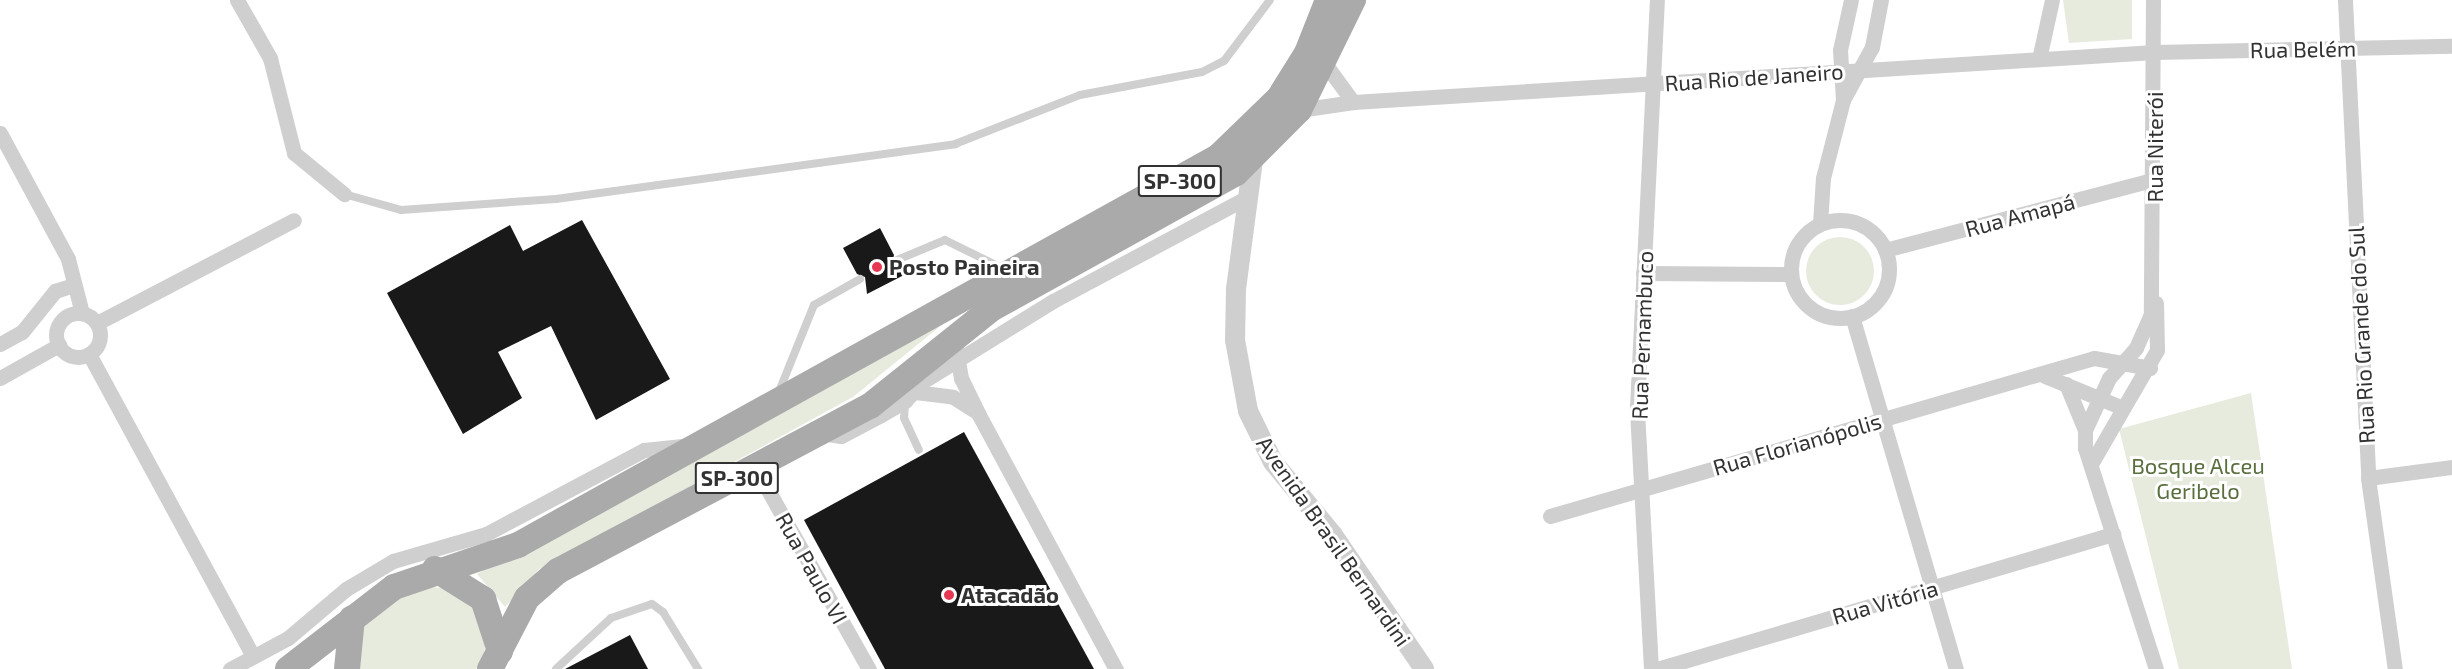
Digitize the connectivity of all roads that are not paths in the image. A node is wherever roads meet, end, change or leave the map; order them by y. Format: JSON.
{"nodes":[{"id":1,"x":237,"y":0,"type":"edge"},
{"id":2,"x":1270,"y":0,"type":"edge"},
{"id":3,"x":1328,"y":0,"type":"edge"},
{"id":4,"x":1353,"y":0,"type":"edge"},
{"id":5,"x":1658,"y":0,"type":"edge"},
{"id":6,"x":1851,"y":0,"type":"edge"},
{"id":7,"x":1881,"y":0,"type":"edge"},
{"id":8,"x":2052,"y":0,"type":"edge"},
{"id":9,"x":2153,"y":0,"type":"edge"},
{"id":10,"x":2345,"y":0,"type":"edge"},
{"id":11,"x":2452,"y":46,"type":"edge"},
{"id":12,"x":2346,"y":48,"type":"junction"},
{"id":13,"x":2154,"y":52,"type":"junction"},
{"id":14,"x":2039,"y":59,"type":"junction"},
{"id":15,"x":1326,"y":65,"type":"junction"},
{"id":16,"x":1861,"y":70,"type":"junction"},
{"id":17,"x":1838,"y":72,"type":"junction"},
{"id":18,"x":1653,"y":83,"type":"junction"},
{"id":19,"x":1843,"y":100,"type":"junction"},
{"id":20,"x":1353,"y":102,"type":"junction"},
{"id":21,"x":1299,"y":110,"type":"junction"},
{"id":22,"x":0,"y":133,"type":"edge"},
{"id":23,"x":1253,"y":160,"type":"junction"},
{"id":24,"x":2156,"y":179,"type":"junction"},
{"id":25,"x":344,"y":194,"type":"joint"},
{"id":26,"x":1248,"y":198,"type":"junction"},
{"id":27,"x":294,"y":220,"type":"dead end"},
{"id":28,"x":1820,"y":224,"type":"junction"},
{"id":29,"x":1885,"y":250,"type":"junction"},
{"id":30,"x":897,"y":260,"type":"dead end"},
{"id":31,"x":1013,"y":273,"type":"junction"},
{"id":32,"x":1643,"y":273,"type":"junction"},
{"id":33,"x":1791,"y":274,"type":"junction"},
{"id":34,"x":860,"y":279,"type":"dead end"},
{"id":35,"x":73,"y":285,"type":"junction"},
{"id":36,"x":2153,"y":294,"type":"junction"},
{"id":37,"x":82,"y":313,"type":"junction"},
{"id":38,"x":1852,"y":316,"type":"junction"},
{"id":39,"x":97,"y":322,"type":"junction"},
{"id":40,"x":0,"y":344,"type":"edge"},
{"id":41,"x":59,"y":345,"type":"junction"},
{"id":42,"x":955,"y":349,"type":"junction"},
{"id":43,"x":88,"y":354,"type":"junction"},
{"id":44,"x":2123,"y":361,"type":"junction"},
{"id":45,"x":2150,"y":368,"type":"junction"},
{"id":46,"x":2045,"y":376,"type":"junction"},
{"id":47,"x":0,"y":378,"type":"edge"},
{"id":48,"x":927,"y":379,"type":"junction"},
{"id":49,"x":2066,"y":384,"type":"junction"},
{"id":50,"x":910,"y":397,"type":"junction"},
{"id":51,"x":2098,"y":398,"type":"junction"},
{"id":52,"x":773,"y":405,"type":"junction"},
{"id":53,"x":2123,"y":408,"type":"junction"},
{"id":54,"x":881,"y":415,"type":"junction"},
{"id":55,"x":979,"y":415,"type":"junction"},
{"id":56,"x":1883,"y":419,"type":"junction"},
{"id":57,"x":906,"y":426,"type":"junction"},
{"id":58,"x":2085,"y":430,"type":"junction"},
{"id":59,"x":820,"y":433,"type":"junction"},
{"id":60,"x":701,"y":444,"type":"junction"},
{"id":61,"x":919,"y":450,"type":"dead end"},
{"id":62,"x":2091,"y":464,"type":"junction"},
{"id":63,"x":755,"y":467,"type":"junction"},
{"id":64,"x":2452,"y":467,"type":"edge"},
{"id":65,"x":2368,"y":478,"type":"junction"},
{"id":66,"x":1643,"y":489,"type":"junction"},
{"id":67,"x":1550,"y":516,"type":"dead end"},
{"id":68,"x":2113,"y":534,"type":"junction"},
{"id":69,"x":435,"y":569,"type":"junction"},
{"id":70,"x":1933,"y":587,"type":"junction"},
{"id":71,"x":352,"y":618,"type":"junction"},
{"id":72,"x":253,"y":656,"type":"junction"},
{"id":73,"x":496,"y":663,"type":"edge"},
{"id":74,"x":230,"y":669,"type":"edge"},
{"id":75,"x":288,"y":669,"type":"edge"},
{"id":76,"x":347,"y":669,"type":"edge"},
{"id":77,"x":556,"y":669,"type":"edge"},
{"id":78,"x":698,"y":669,"type":"edge"},
{"id":79,"x":869,"y":669,"type":"edge"},
{"id":80,"x":1116,"y":669,"type":"edge"},
{"id":81,"x":1424,"y":669,"type":"edge"},
{"id":82,"x":1651,"y":669,"type":"edge"},
{"id":83,"x":1657,"y":669,"type":"edge"},
{"id":84,"x":1956,"y":669,"type":"edge"},
{"id":85,"x":2156,"y":669,"type":"edge"},
{"id":86,"x":2395,"y":669,"type":"edge"}],
"edges":[{"from":1,"to":25,"type":"street"},
{"from":2,"to":25,"type":"lane"},
{"from":3,"to":31,"type":"main road","number":"SP-300"},
{"from":4,"to":15,"type":"main road","number":"SP-300"},
{"from":5,"to":18,"type":"street","name":"Rua Pernambuco"},
{"from":6,"to":17,"type":"street"},
{"from":7,"to":16,"type":"street"},
{"from":8,"to":14,"type":"street"},
{"from":9,"to":13,"type":"street","name":"Rua Niterói"},
{"from":10,"to":12,"type":"street","name":"Rua Rio Grande do Sul"},
{"from":11,"to":12,"type":"street","name":"Rua Belém"},
{"from":12,"to":13,"type":"street","name":"Rua Belém"},
{"from":12,"to":65,"type":"street","name":"Rua Rio Grande do Sul"},
{"from":13,"to":14,"type":"street","name":"Rua Rio de Janeiro"},
{"from":13,"to":24,"type":"street","name":"Rua Niterói"},
{"from":14,"to":16,"type":"street","name":"Rua Rio de Janeiro"},
{"from":15,"to":20,"type":"street"},
{"from":15,"to":21,"type":"main road","number":"SP-300"},
{"from":16,"to":17,"type":"street","name":"Rua Rio de Janeiro"},
{"from":16,"to":19,"type":"street"},
{"from":17,"to":18,"type":"street","name":"Rua Rio de Janeiro"},
{"from":17,"to":19,"type":"street"},
{"from":18,"to":20,"type":"street","name":"Rua Rio de Janeiro"},
{"from":18,"to":32,"type":"street","name":"Rua Pernambuco"},
{"from":19,"to":28,"type":"street"},
{"from":20,"to":21,"type":"street","name":"Rua Rio de Janeiro"},
{"from":21,"to":23,"type":"main road","number":"SP-300"},
{"from":22,"to":35,"type":"street"},
{"from":23,"to":26,"type":"street","name":"Avenida Brasil Bernardini"},
{"from":23,"to":42,"type":"main road","number":"SP-300"},
{"from":24,"to":29,"type":"street","name":"Rua Amapá"},
{"from":24,"to":36,"type":"street","name":"Rua Niterói"},
{"from":26,"to":42,"type":"street"},
{"from":26,"to":81,"type":"street","name":"Avenida Brasil Bernardini"},
{"from":27,"to":39,"type":"street"},
{"from":28,"to":29,"type":"street"},
{"from":28,"to":33,"type":"street"},
{"from":29,"to":38,"type":"street"},
{"from":30,"to":31,"type":"lane"},
{"from":31,"to":52,"type":"main road","number":"SP-300"},
{"from":32,"to":33,"type":"street"},
{"from":32,"to":66,"type":"street","name":"Rua Pernambuco"},
{"from":33,"to":38,"type":"street"},
{"from":34,"to":52,"type":"lane"},
{"from":35,"to":37,"type":"street"},
{"from":35,"to":40,"type":"street"},
{"from":36,"to":44,"type":"street","name":"Rua Niterói"},
{"from":36,"to":45,"type":"street","name":"Rua Niterói"},
{"from":37,"to":39,"type":"street"},
{"from":37,"to":41,"type":"street"},
{"from":38,"to":56,"type":"street"},
{"from":39,"to":43,"type":"street"},
{"from":41,"to":43,"type":"street"},
{"from":41,"to":47,"type":"street"},
{"from":42,"to":48,"type":"street"},
{"from":42,"to":48,"type":"street"},
{"from":42,"to":55,"type":"street"},
{"from":42,"to":59,"type":"main road","number":"SP-300"},
{"from":43,"to":72,"type":"street"},
{"from":44,"to":45,"type":"street","name":"Rua Florianópolis"},
{"from":44,"to":46,"type":"street","name":"Rua Florianópolis"},
{"from":44,"to":51,"type":"street","name":"Rua Niterói"},
{"from":45,"to":53,"type":"street","name":"Rua Niterói"},
{"from":46,"to":49,"type":"street"},
{"from":46,"to":56,"type":"street","name":"Rua Florianópolis"},
{"from":48,"to":50,"type":"street"},
{"from":49,"to":51,"type":"street"},
{"from":49,"to":58,"type":"street"},
{"from":50,"to":54,"type":"street"},
{"from":50,"to":55,"type":"street"},
{"from":50,"to":57,"type":"lane"},
{"from":51,"to":53,"type":"street"},
{"from":51,"to":58,"type":"street","name":"Rua Niterói"},
{"from":52,"to":60,"type":"main road","number":"SP-300"},
{"from":53,"to":62,"type":"street","name":"Rua Niterói"},
{"from":54,"to":57,"type":"lane"},
{"from":54,"to":59,"type":"street"},
{"from":55,"to":80,"type":"street"},
{"from":56,"to":66,"type":"street","name":"Rua Florianópolis"},
{"from":56,"to":70,"type":"street"},
{"from":57,"to":61,"type":"lane"},
{"from":58,"to":62,"type":"street"},
{"from":59,"to":63,"type":"main road","number":"SP-300"},
{"from":60,"to":69,"type":"main road","number":"SP-300"},
{"from":60,"to":72,"type":"street"},
{"from":62,"to":68,"type":"street"},
{"from":63,"to":73,"type":"main road","number":"SP-300"},
{"from":63,"to":79,"type":"street","name":"Rua Paulo VI"},
{"from":64,"to":65,"type":"street"},
{"from":65,"to":86,"type":"street","name":"Rua Rio Grande do Sul"},
{"from":66,"to":67,"type":"street","name":"Rua Florianópolis"},
{"from":66,"to":82,"type":"street","name":"Rua Pernambuco"},
{"from":68,"to":70,"type":"street","name":"Rua Vitória"},
{"from":68,"to":85,"type":"street"},
{"from":69,"to":71,"type":"main road","number":"SP-300"},
{"from":69,"to":73,"type":"main road"},
{"from":70,"to":83,"type":"street","name":"Rua Vitória"},
{"from":70,"to":84,"type":"street"},
{"from":71,"to":75,"type":"main road","number":"SP-300"},
{"from":71,"to":76,"type":"main road"},
{"from":72,"to":74,"type":"street"},
{"from":77,"to":78,"type":"lane"}]}
